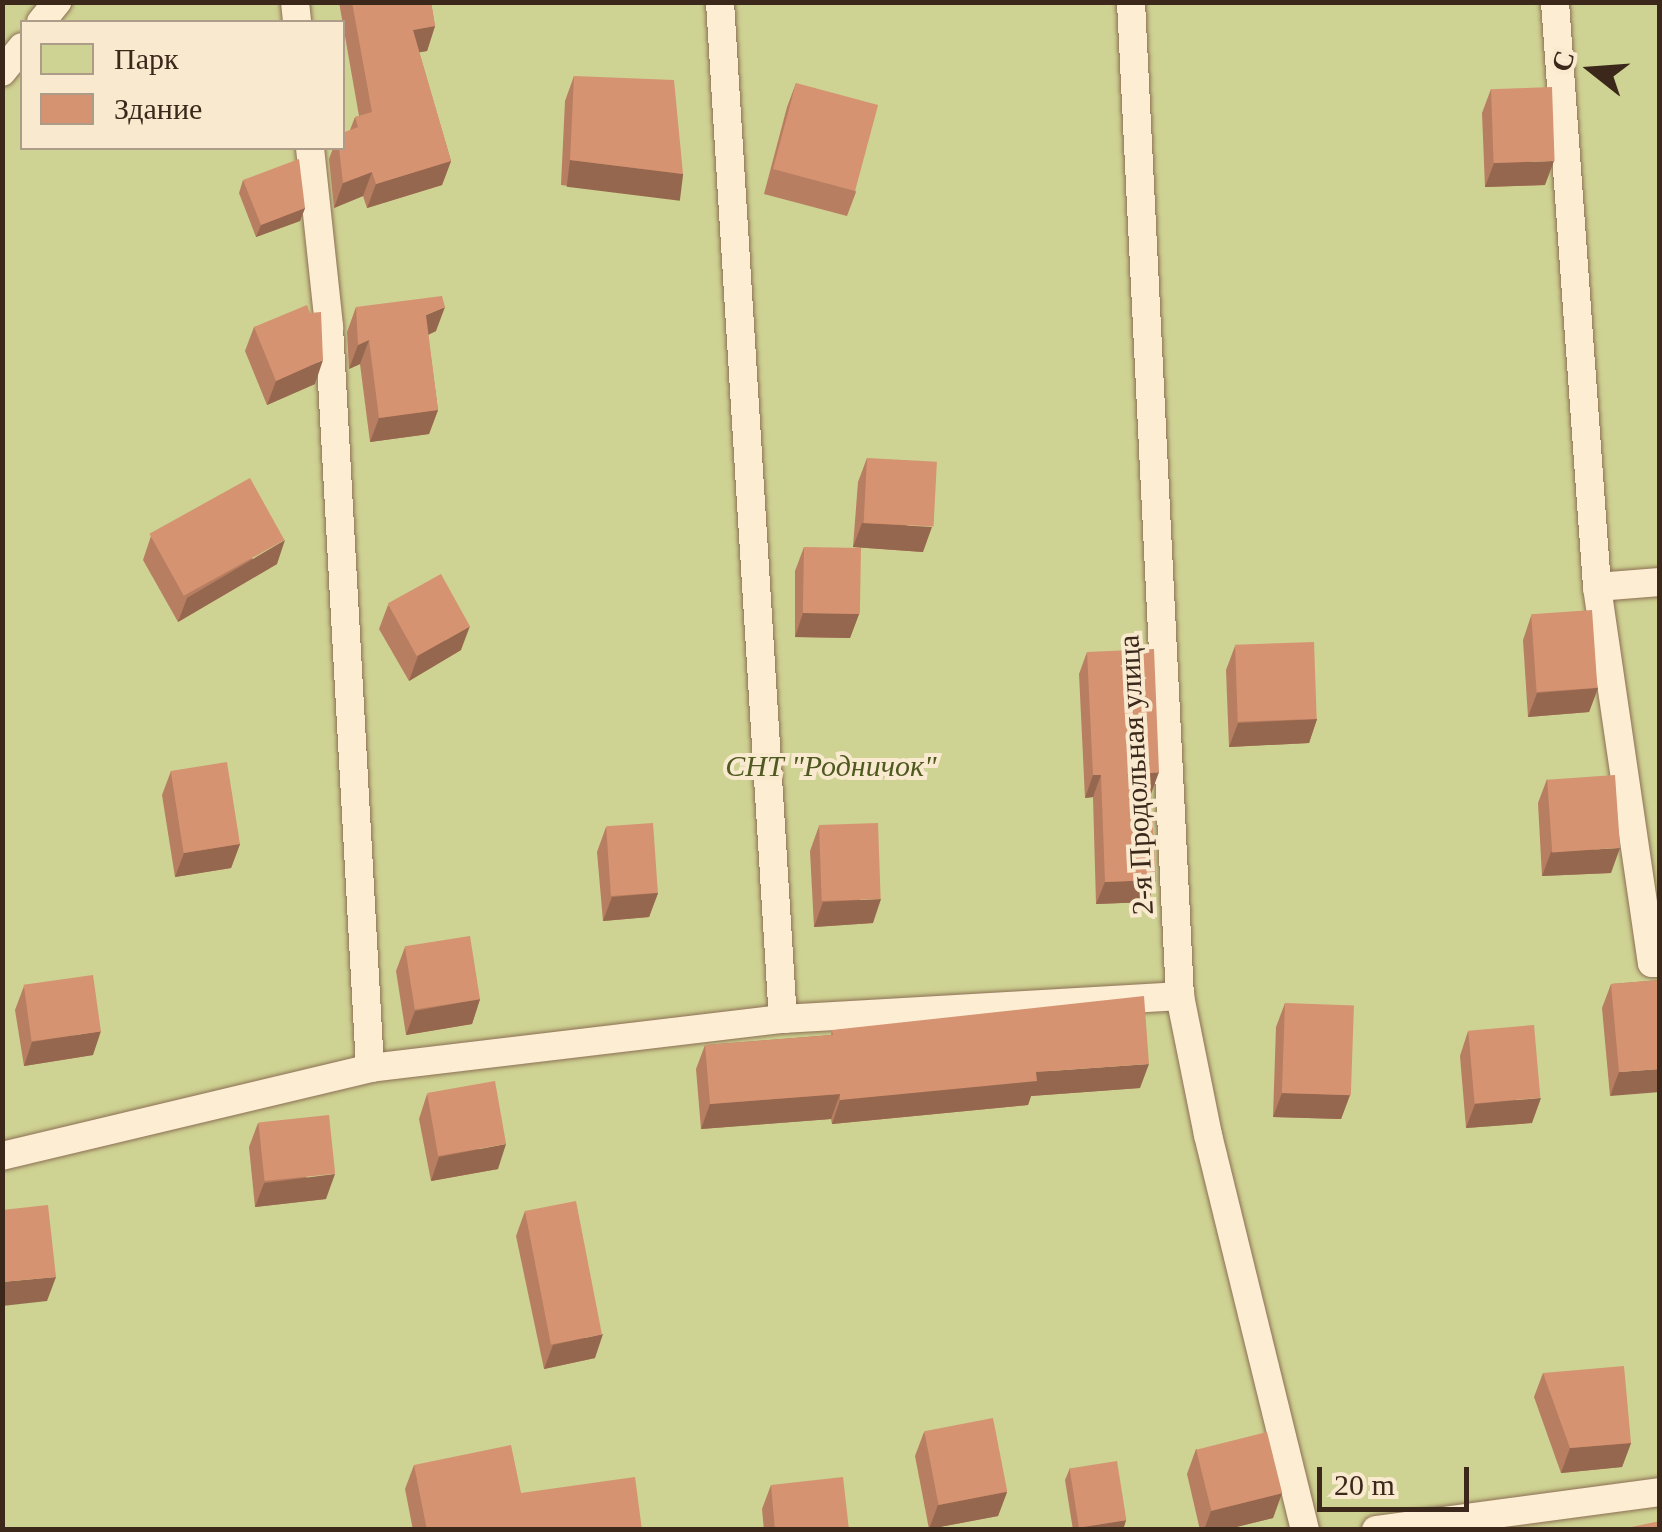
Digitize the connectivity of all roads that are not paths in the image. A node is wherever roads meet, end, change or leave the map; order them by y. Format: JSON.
{"nodes":[{"id":1,"x":720,"y":2,"type":"edge"},
{"id":2,"x":1131,"y":2,"type":"edge"},
{"id":3,"x":1555,"y":2,"type":"edge"},
{"id":4,"x":20,"y":50,"type":"edge"},
{"id":5,"x":2,"y":72,"type":"edge"},
{"id":6,"x":310,"y":150,"type":"edge"},
{"id":7,"x":1660,"y":582,"type":"edge"},
{"id":8,"x":1598,"y":587,"type":"junction"},
{"id":9,"x":1660,"y":963,"type":"edge"},
{"id":10,"x":1180,"y":996,"type":"junction"},
{"id":11,"x":783,"y":1019,"type":"junction"},
{"id":12,"x":370,"y":1068,"type":"junction"},
{"id":13,"x":2,"y":1156,"type":"edge"},
{"id":14,"x":1660,"y":1492,"type":"edge"},
{"id":15,"x":1305,"y":1530,"type":"edge"},
{"id":16,"x":1376,"y":1530,"type":"edge"}],
"edges":[{"from":1,"to":11,"type":"lane"},
{"from":2,"to":10,"type":"lane","name":"2-я Продольная улица"},
{"from":3,"to":8,"type":"lane"},
{"from":4,"to":5,"type":"lane"},
{"from":6,"to":12,"type":"lane"},
{"from":7,"to":8,"type":"lane"},
{"from":8,"to":9,"type":"lane"},
{"from":10,"to":11,"type":"lane"},
{"from":10,"to":15,"type":"lane","name":"2-я Продольная улица"},
{"from":11,"to":12,"type":"lane"},
{"from":12,"to":13,"type":"lane"},
{"from":14,"to":16,"type":"lane"}]}
